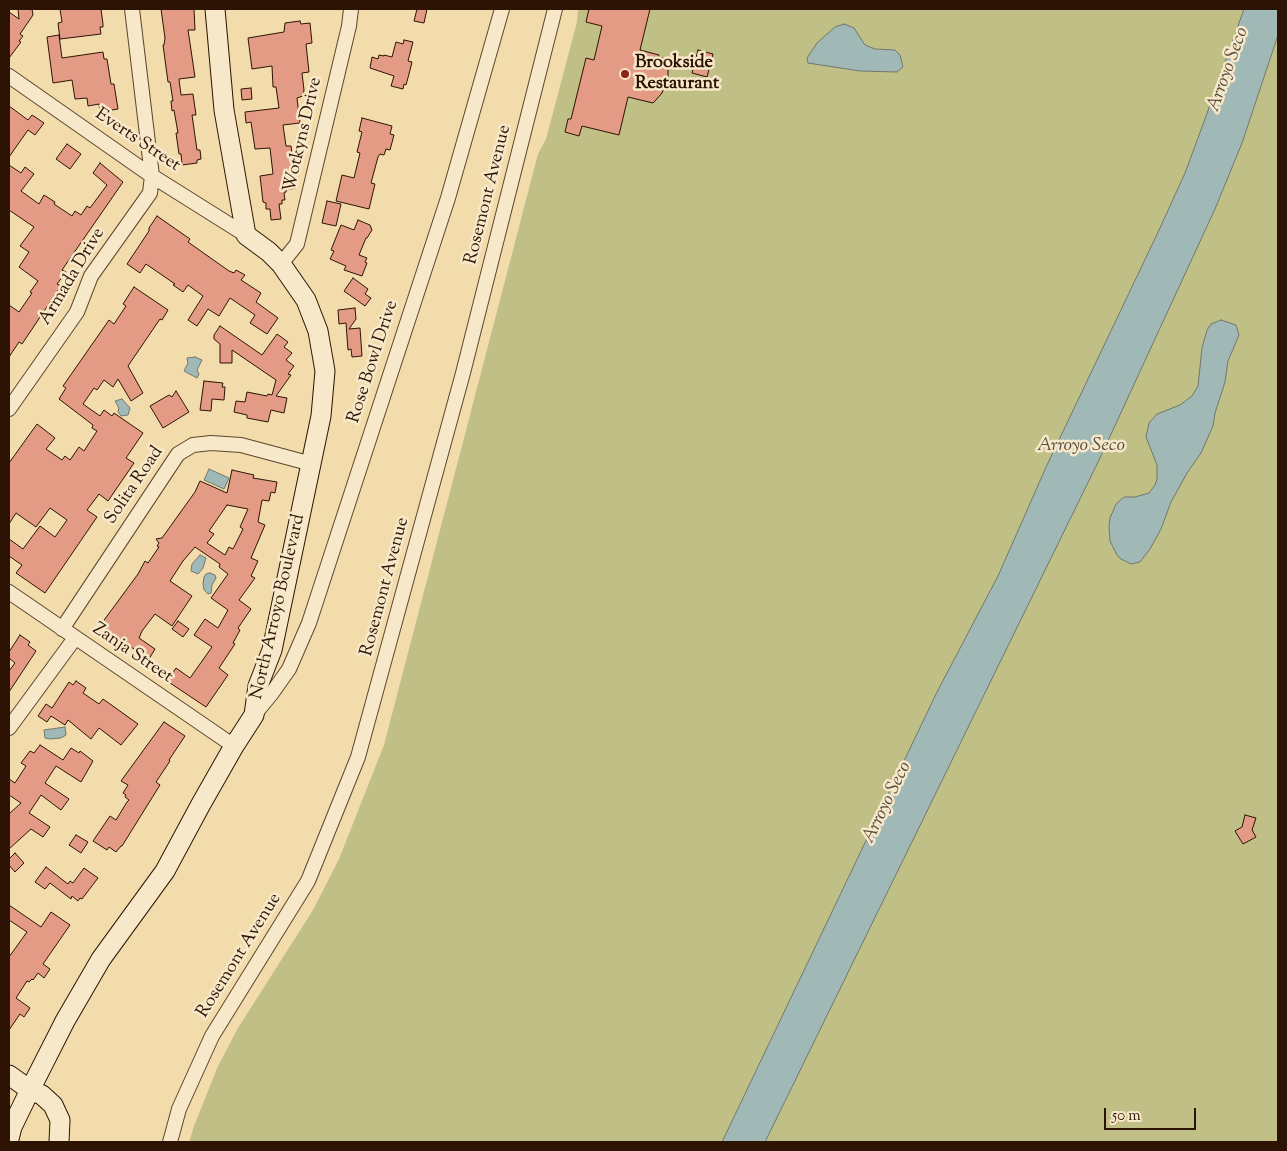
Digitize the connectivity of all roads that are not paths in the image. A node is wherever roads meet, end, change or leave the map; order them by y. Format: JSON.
{"nodes":[{"id":1,"x":132,"y":9,"type":"edge"},
{"id":2,"x":215,"y":9,"type":"edge"},
{"id":3,"x":351,"y":9,"type":"edge"},
{"id":4,"x":502,"y":9,"type":"edge"},
{"id":5,"x":555,"y":9,"type":"edge"},
{"id":6,"x":9,"y":76,"type":"edge"},
{"id":7,"x":152,"y":176,"type":"junction"},
{"id":8,"x":246,"y":235,"type":"junction"},
{"id":9,"x":281,"y":264,"type":"junction"},
{"id":10,"x":9,"y":409,"type":"edge"},
{"id":11,"x":312,"y":464,"type":"junction"},
{"id":12,"x":9,"y":592,"type":"edge"},
{"id":13,"x":62,"y":629,"type":"junction"},
{"id":14,"x":75,"y":638,"type":"junction"},
{"id":15,"x":254,"y":715,"type":"junction"},
{"id":16,"x":9,"y":728,"type":"edge"},
{"id":17,"x":234,"y":746,"type":"junction"},
{"id":18,"x":9,"y":1075,"type":"edge"},
{"id":19,"x":30,"y":1090,"type":"junction"},
{"id":20,"x":9,"y":1139,"type":"edge"},
{"id":21,"x":59,"y":1142,"type":"edge"},
{"id":22,"x":170,"y":1142,"type":"edge"}],
"edges":[{"from":1,"to":7,"type":"street","name":"Armada Drive"},
{"from":2,"to":8,"type":"street"},
{"from":3,"to":9,"type":"street","name":"Wotkyns Drive"},
{"from":4,"to":15,"type":"street","name":"Rose Bowl Drive"},
{"from":5,"to":22,"type":"street","name":"Rosemont Avenue"},
{"from":6,"to":7,"type":"street","name":"Everts Street"},
{"from":7,"to":8,"type":"street","name":"Everts Street"},
{"from":7,"to":10,"type":"street","name":"Armada Drive"},
{"from":8,"to":9,"type":"street","name":"North Arroyo Boulevard"},
{"from":9,"to":11,"type":"street","name":"North Arroyo Boulevard"},
{"from":11,"to":13,"type":"street","name":"Solita Road"},
{"from":11,"to":15,"type":"street","name":"North Arroyo Boulevard"},
{"from":12,"to":13,"type":"street","name":"Zanja Street"},
{"from":13,"to":14,"type":"street","name":"Zanja Street"},
{"from":14,"to":16,"type":"street"},
{"from":14,"to":17,"type":"street","name":"Zanja Street"},
{"from":15,"to":17,"type":"street","name":"North Arroyo Boulevard"},
{"from":17,"to":19,"type":"street","name":"North Arroyo Boulevard"},
{"from":18,"to":19,"type":"street"},
{"from":19,"to":20,"type":"street","name":"North Arroyo Boulevard"},
{"from":19,"to":21,"type":"street"}]}
